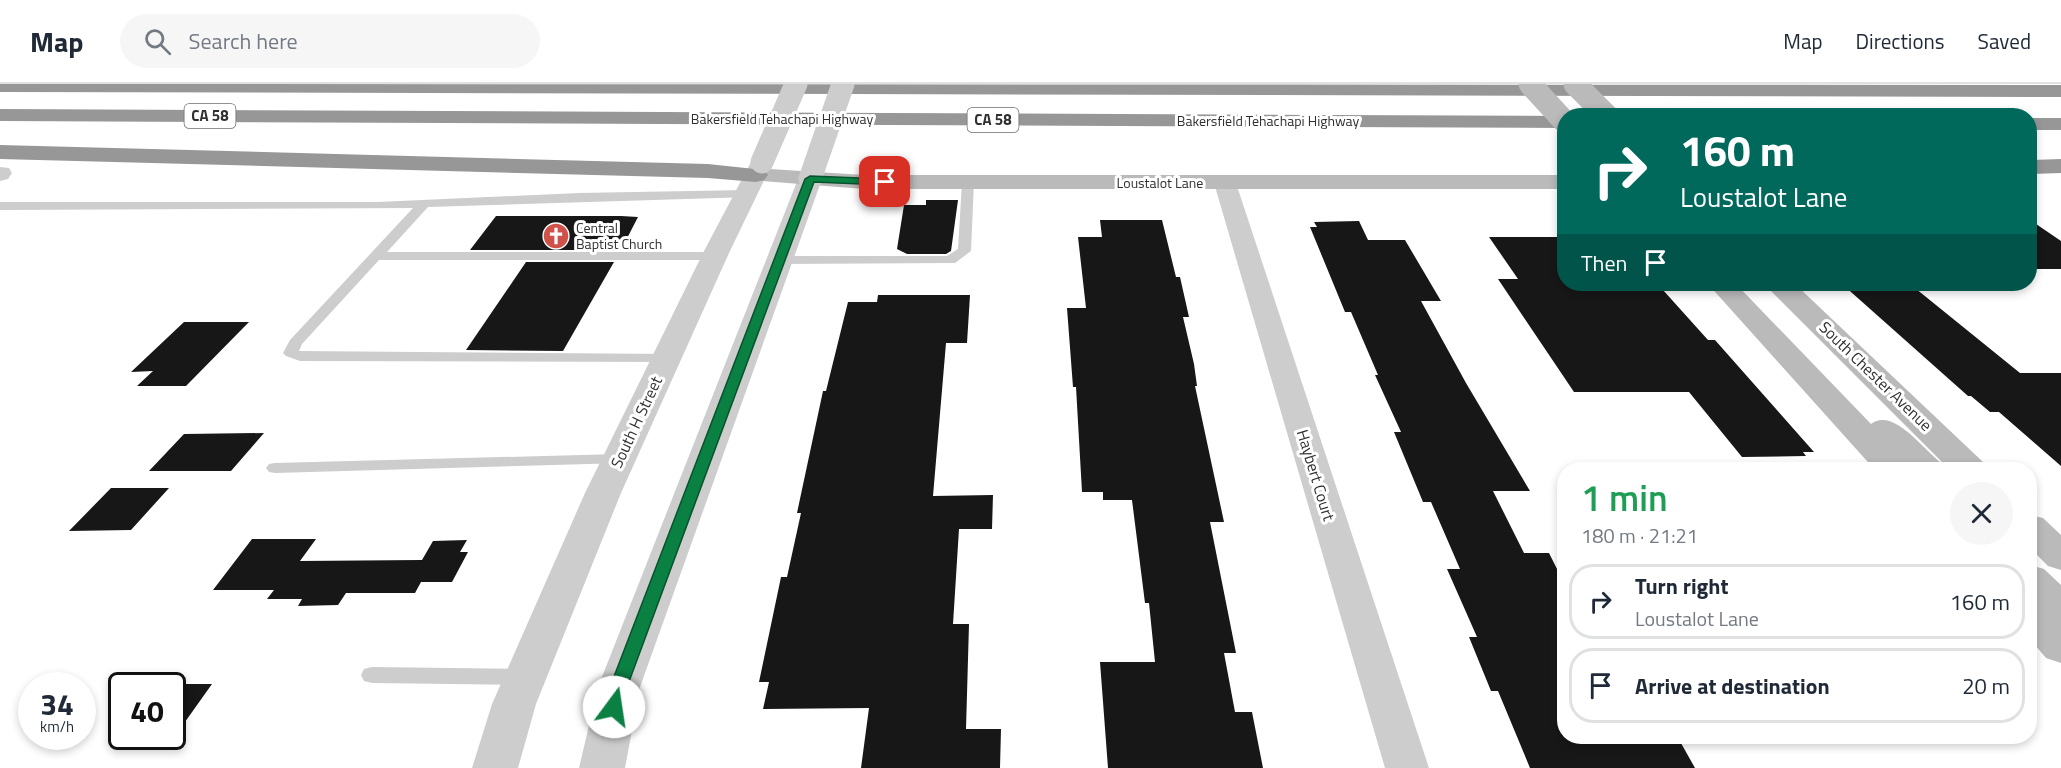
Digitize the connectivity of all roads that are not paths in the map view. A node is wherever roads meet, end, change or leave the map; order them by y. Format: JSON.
{"nodes":[{"id":1,"x":796,"y":84,"type":"edge"},
{"id":2,"x":843,"y":84,"type":"edge"},
{"id":3,"x":1530,"y":84,"type":"edge"},
{"id":4,"x":1575,"y":84,"type":"edge"},
{"id":5,"x":0,"y":86,"type":"edge"},
{"id":6,"x":2061,"y":91,"type":"edge"},
{"id":7,"x":1599,"y":108,"type":"edge"},
{"id":8,"x":1557,"y":114,"type":"edge"},
{"id":9,"x":0,"y":115,"type":"edge"},
{"id":10,"x":1557,"y":122,"type":"edge"},
{"id":11,"x":2037,"y":124,"type":"edge"},
{"id":12,"x":2061,"y":124,"type":"edge"},
{"id":13,"x":0,"y":166,"type":"edge"},
{"id":14,"x":2061,"y":166,"type":"edge"},
{"id":15,"x":2037,"y":167,"type":"edge"},
{"id":16,"x":755,"y":177,"type":"junction"},
{"id":17,"x":810,"y":179,"type":"junction"},
{"id":18,"x":968,"y":182,"type":"junction"},
{"id":19,"x":1557,"y":182,"type":"edge"},
{"id":20,"x":1225,"y":183,"type":"junction"},
{"id":21,"x":425,"y":203,"type":"junction"},
{"id":22,"x":0,"y":206,"type":"edge"},
{"id":23,"x":376,"y":256,"type":"junction"},
{"id":24,"x":715,"y":256,"type":"junction"},
{"id":25,"x":778,"y":260,"type":"junction"},
{"id":26,"x":1727,"y":291,"type":"edge"},
{"id":27,"x":1787,"y":291,"type":"edge"},
{"id":28,"x":1751,"y":315,"type":"junction"},
{"id":29,"x":667,"y":357,"type":"junction"},
{"id":30,"x":619,"y":459,"type":"junction"},
{"id":31,"x":1888,"y":462,"type":"edge"},
{"id":32,"x":1918,"y":462,"type":"edge"},
{"id":33,"x":1963,"y":462,"type":"edge"},
{"id":34,"x":275,"y":468,"type":"dead end"},
{"id":35,"x":2039,"y":530,"type":"edge"},
{"id":36,"x":2061,"y":557,"type":"edge"},
{"id":37,"x":2037,"y":586,"type":"edge"},
{"id":38,"x":2061,"y":608,"type":"edge"},
{"id":39,"x":2037,"y":621,"type":"edge"},
{"id":40,"x":2061,"y":647,"type":"edge"},
{"id":41,"x":372,"y":675,"type":"dead end"},
{"id":42,"x":526,"y":676,"type":"junction"},
{"id":43,"x":495,"y":768,"type":"edge"},
{"id":44,"x":602,"y":768,"type":"edge"},
{"id":45,"x":1407,"y":768,"type":"edge"}],
"edges":[{"from":1,"to":16,"type":"street","name":"South H Street","bridge":true},
{"from":2,"to":17,"type":"street","bridge":true},
{"from":3,"to":8,"type":"main road","bridge":true},
{"from":4,"to":7,"type":"main road","bridge":true},
{"from":5,"to":6,"type":"highway","name":"Bakersfield Tehachapi Highway","number":"CA 58"},
{"from":9,"to":10,"type":"highway","name":"Bakersfield Tehachapi Highway","number":"CA 58"},
{"from":11,"to":12,"type":"highway"},
{"from":13,"to":16,"type":"highway"},
{"from":14,"to":15,"type":"highway"},
{"from":16,"to":17,"type":"main road","name":"Loustalot Lane"},
{"from":16,"to":21,"type":"lane"},
{"from":16,"to":24,"type":"street","name":"South H Street"},
{"from":17,"to":18,"type":"main road","name":"Loustalot Lane"},
{"from":17,"to":25,"type":"street"},
{"from":18,"to":20,"type":"main road","name":"Loustalot Lane"},
{"from":18,"to":25,"type":"lane"},
{"from":19,"to":20,"type":"main road","name":"Loustalot Lane"},
{"from":20,"to":45,"type":"street","name":"Haybert Court"},
{"from":21,"to":22,"type":"lane"},
{"from":21,"to":23,"type":"lane"},
{"from":23,"to":24,"type":"lane"},
{"from":23,"to":29,"type":"lane"},
{"from":24,"to":29,"type":"street","name":"South H Street"},
{"from":25,"to":44,"type":"street"},
{"from":26,"to":28,"type":"main road"},
{"from":27,"to":33,"type":"main road","name":"South Chester Avenue"},
{"from":28,"to":31,"type":"main road"},
{"from":28,"to":32,"type":"main road"},
{"from":29,"to":30,"type":"street","name":"South H Street"},
{"from":30,"to":34,"type":"lane"},
{"from":30,"to":42,"type":"street","name":"South H Street"},
{"from":35,"to":36,"type":"main road"},
{"from":37,"to":38,"type":"main road"},
{"from":39,"to":40,"type":"main road"},
{"from":41,"to":42,"type":"lane"},
{"from":42,"to":43,"type":"street","name":"South H Street"}]}
